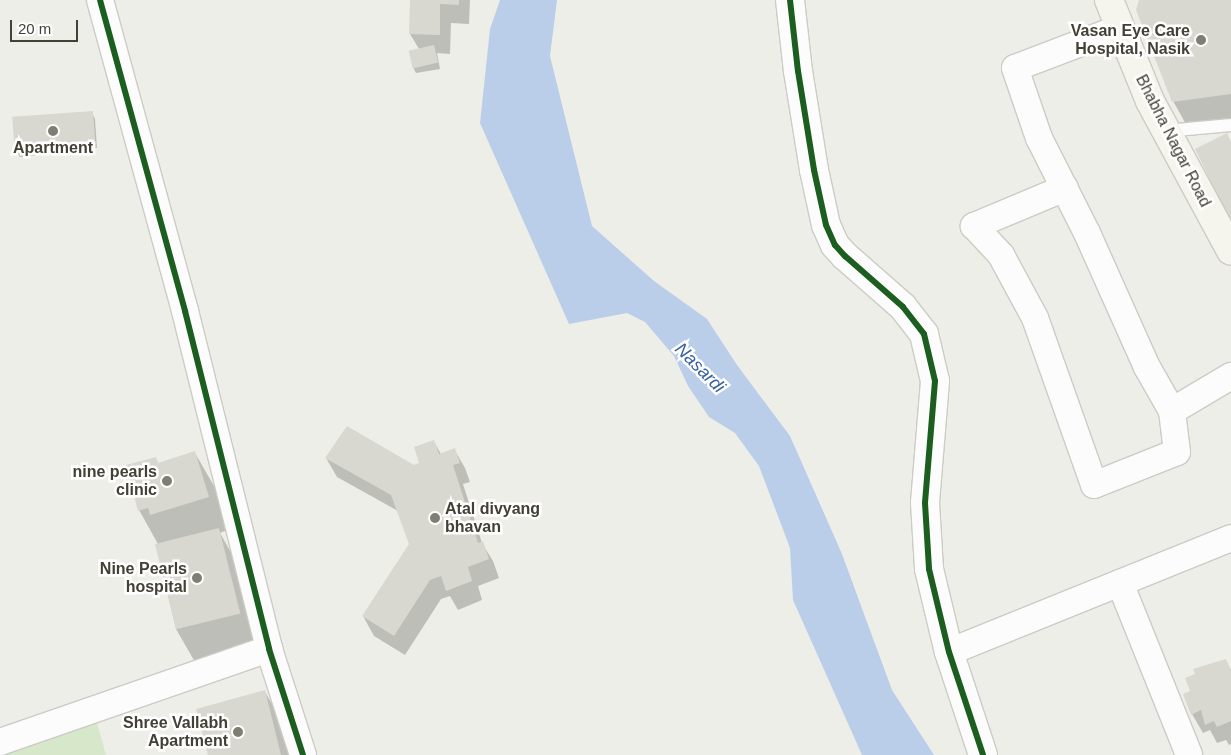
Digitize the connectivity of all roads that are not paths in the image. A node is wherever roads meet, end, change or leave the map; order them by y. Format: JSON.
{"nodes":[{"id":1,"x":100,"y":0,"type":"edge"},
{"id":2,"x":790,"y":0,"type":"edge"},
{"id":3,"x":1109,"y":0,"type":"edge"},
{"id":4,"x":1120,"y":28,"type":"junction"},
{"id":5,"x":1231,"y":125,"type":"edge"},
{"id":6,"x":1166,"y":131,"type":"junction"},
{"id":7,"x":1065,"y":188,"type":"junction"},
{"id":8,"x":1231,"y":251,"type":"edge"},
{"id":9,"x":1231,"y":376,"type":"edge"},
{"id":10,"x":1172,"y":411,"type":"junction"},
{"id":11,"x":1231,"y":538,"type":"edge"},
{"id":12,"x":1120,"y":583,"type":"junction"},
{"id":13,"x":270,"y":649,"type":"junction"},
{"id":14,"x":949,"y":652,"type":"junction"},
{"id":15,"x":0,"y":742,"type":"edge"},
{"id":16,"x":303,"y":755,"type":"edge"},
{"id":17,"x":983,"y":755,"type":"edge"},
{"id":18,"x":1189,"y":755,"type":"edge"}],
"edges":[{"from":1,"to":13,"type":"street"},
{"from":2,"to":14,"type":"street"},
{"from":3,"to":4,"type":"main road","name":"Bhabha Nagar Road"},
{"from":4,"to":6,"type":"main road","name":"Bhabha Nagar Road"},
{"from":4,"to":7,"type":"street"},
{"from":5,"to":6,"type":"lane"},
{"from":6,"to":8,"type":"main road","name":"Bhabha Nagar Road"},
{"from":7,"to":10,"type":"street"},
{"from":7,"to":10,"type":"street"},
{"from":9,"to":10,"type":"street"},
{"from":11,"to":12,"type":"street"},
{"from":12,"to":14,"type":"street"},
{"from":12,"to":18,"type":"street"},
{"from":13,"to":15,"type":"street"},
{"from":13,"to":16,"type":"street"},
{"from":14,"to":17,"type":"street"}]}
